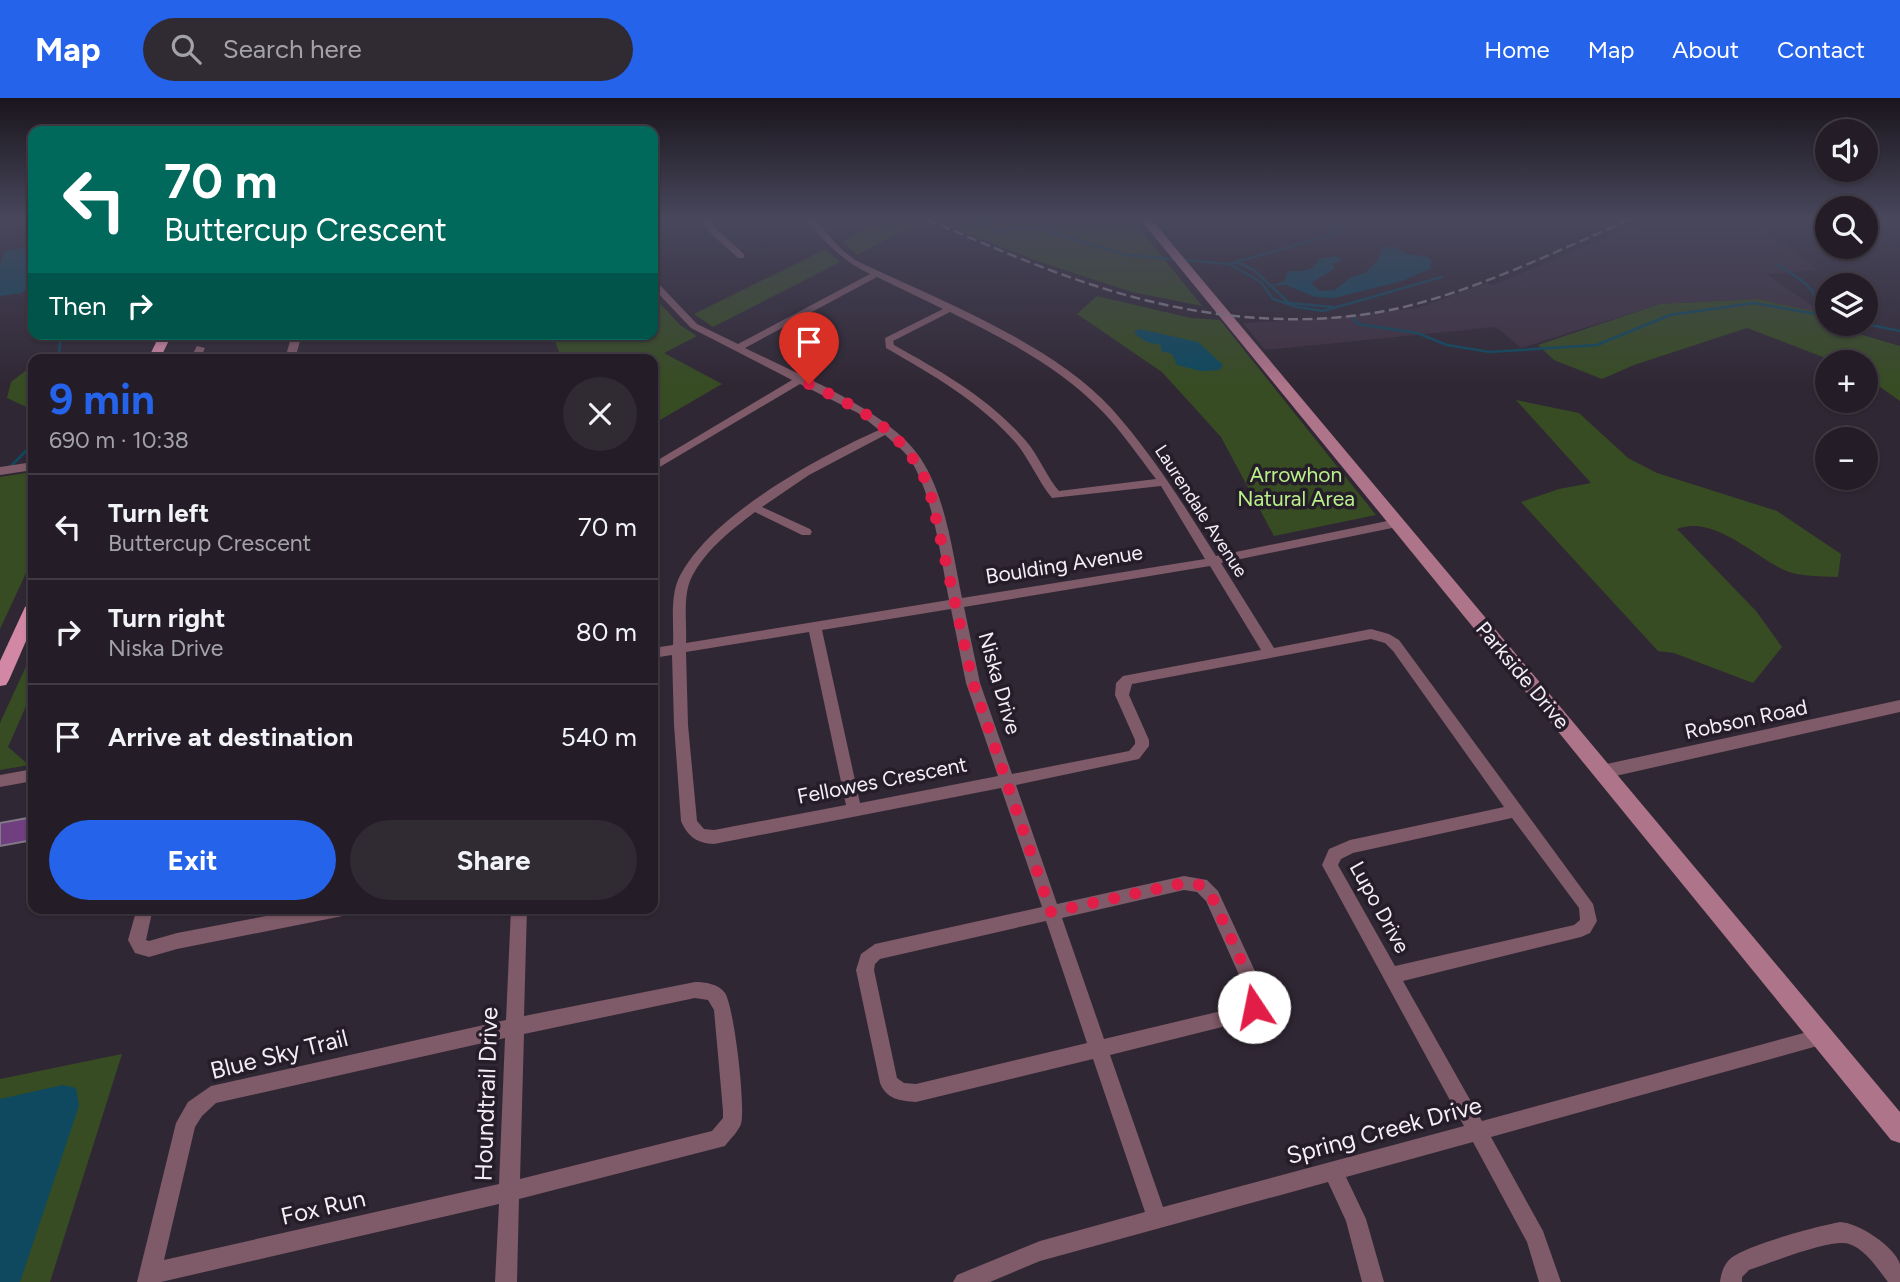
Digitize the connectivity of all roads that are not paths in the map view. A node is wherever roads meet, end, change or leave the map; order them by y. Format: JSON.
{"nodes":[{"id":1,"x":874,"y":275,"type":"edge"},
{"id":2,"x":879,"y":275,"type":"edge"},
{"id":3,"x":1192,"y":275,"type":"edge"},
{"id":4,"x":658,"y":288,"type":"edge"},
{"id":5,"x":950,"y":309,"type":"junction"},
{"id":6,"x":200,"y":348,"type":"dead end"},
{"id":7,"x":738,"y":348,"type":"junction"},
{"id":8,"x":197,"y":354,"type":"edge"},
{"id":9,"x":800,"y":379,"type":"junction"},
{"id":10,"x":887,"y":430,"type":"junction"},
{"id":11,"x":28,"y":461,"type":"edge"},
{"id":12,"x":0,"y":465,"type":"edge"},
{"id":13,"x":658,"y":465,"type":"edge"},
{"id":14,"x":28,"y":467,"type":"edge"},
{"id":15,"x":0,"y":471,"type":"edge"},
{"id":16,"x":1164,"y":482,"type":"junction"},
{"id":17,"x":755,"y":508,"type":"junction"},
{"id":18,"x":1397,"y":523,"type":"junction"},
{"id":19,"x":806,"y":532,"type":"dead end"},
{"id":20,"x":1213,"y":561,"type":"junction"},
{"id":21,"x":955,"y":603,"type":"junction"},
{"id":22,"x":28,"y":618,"type":"edge"},
{"id":23,"x":815,"y":627,"type":"junction"},
{"id":24,"x":679,"y":649,"type":"junction"},
{"id":25,"x":658,"y":652,"type":"edge"},
{"id":26,"x":1270,"y":653,"type":"junction"},
{"id":27,"x":0,"y":680,"type":"edge"},
{"id":28,"x":1900,"y":706,"type":"edge"},
{"id":29,"x":1602,"y":772,"type":"junction"},
{"id":30,"x":28,"y":776,"type":"edge"},
{"id":31,"x":1005,"y":779,"type":"junction"},
{"id":32,"x":0,"y":781,"type":"edge"},
{"id":33,"x":854,"y":809,"type":"junction"},
{"id":34,"x":1515,"y":811,"type":"junction"},
{"id":35,"x":1051,"y":912,"type":"junction"},
{"id":36,"x":144,"y":914,"type":"edge"},
{"id":37,"x":317,"y":914,"type":"edge"},
{"id":38,"x":519,"y":914,"type":"edge"},
{"id":39,"x":1393,"y":975,"type":"junction"},
{"id":40,"x":514,"y":1028,"type":"junction"},
{"id":41,"x":1822,"y":1037,"type":"junction"},
{"id":42,"x":1098,"y":1049,"type":"junction"},
{"id":43,"x":1900,"y":1131,"type":"edge"},
{"id":44,"x":1476,"y":1133,"type":"junction"},
{"id":45,"x":1333,"y":1171,"type":"junction"},
{"id":46,"x":509,"y":1190,"type":"junction"},
{"id":47,"x":1157,"y":1219,"type":"junction"},
{"id":48,"x":149,"y":1278,"type":"edge"},
{"id":49,"x":1900,"y":1281,"type":"edge"},
{"id":50,"x":506,"y":1282,"type":"edge"},
{"id":51,"x":964,"y":1282,"type":"edge"},
{"id":52,"x":1373,"y":1282,"type":"edge"},
{"id":53,"x":1550,"y":1282,"type":"edge"},
{"id":54,"x":1731,"y":1282,"type":"edge"}],
"edges":[{"from":1,"to":7,"type":"street"},
{"from":2,"to":5,"type":"street","name":"Laurendale Avenue"},
{"from":3,"to":18,"type":"main road","name":"Parkside Drive"},
{"from":4,"to":7,"type":"street","name":"Niska Drive"},
{"from":5,"to":16,"type":"street","name":"Laurendale Avenue"},
{"from":5,"to":16,"type":"street"},
{"from":6,"to":8,"type":"street"},
{"from":7,"to":9,"type":"street","name":"Niska Drive"},
{"from":9,"to":10,"type":"street","name":"Niska Drive"},
{"from":9,"to":13,"type":"street"},
{"from":10,"to":17,"type":"street","name":"Fellowes Crescent"},
{"from":10,"to":21,"type":"street","name":"Niska Drive"},
{"from":11,"to":12,"type":"street"},
{"from":14,"to":15,"type":"street"},
{"from":16,"to":20,"type":"street","name":"Laurendale Avenue"},
{"from":17,"to":19,"type":"street"},
{"from":17,"to":24,"type":"street","name":"Fellowes Crescent"},
{"from":18,"to":20,"type":"street","name":"Boulding Avenue"},
{"from":18,"to":29,"type":"main road","name":"Parkside Drive"},
{"from":20,"to":21,"type":"street","name":"Boulding Avenue"},
{"from":20,"to":26,"type":"street","name":"Laurendale Avenue"},
{"from":21,"to":23,"type":"street","name":"Boulding Avenue"},
{"from":21,"to":31,"type":"street","name":"Niska Drive"},
{"from":22,"to":27,"type":"main road"},
{"from":23,"to":24,"type":"street","name":"Boulding Avenue"},
{"from":23,"to":33,"type":"street"},
{"from":24,"to":25,"type":"street","name":"Boulding Avenue"},
{"from":24,"to":33,"type":"street","name":"Fellowes Crescent"},
{"from":26,"to":31,"type":"street","name":"Fellowes Crescent"},
{"from":26,"to":34,"type":"street","name":"Fellowes Crescent"},
{"from":28,"to":29,"type":"street","name":"Robson Road"},
{"from":29,"to":41,"type":"main road","name":"Parkside Drive"},
{"from":30,"to":32,"type":"street"},
{"from":31,"to":33,"type":"street","name":"Fellowes Crescent"},
{"from":31,"to":35,"type":"street","name":"Niska Drive"},
{"from":34,"to":39,"type":"street","name":"Lupo Drive"},
{"from":34,"to":39,"type":"street"},
{"from":35,"to":42,"type":"street","name":"Niska Drive"},
{"from":35,"to":42,"type":"street"},
{"from":35,"to":42,"type":"street"},
{"from":36,"to":37,"type":"street"},
{"from":38,"to":40,"type":"street","name":"Houndtrail Drive"},
{"from":39,"to":44,"type":"street","name":"Lupo Drive"},
{"from":40,"to":46,"type":"street","name":"Houndtrail Drive"},
{"from":40,"to":46,"type":"street","name":"Blue Sky Trail"},
{"from":40,"to":48,"type":"street","name":"Blue Sky Trail"},
{"from":41,"to":43,"type":"main road","name":"Parkside Drive"},
{"from":41,"to":44,"type":"street","name":"Spring Creek Drive"},
{"from":42,"to":47,"type":"street","name":"Niska Drive"},
{"from":44,"to":45,"type":"street","name":"Spring Creek Drive"},
{"from":44,"to":53,"type":"street","name":"Lupo Drive"},
{"from":45,"to":47,"type":"street","name":"Spring Creek Drive"},
{"from":45,"to":52,"type":"street"},
{"from":46,"to":48,"type":"street","name":"Fox Run"},
{"from":46,"to":50,"type":"street","name":"Houndtrail Drive"},
{"from":47,"to":51,"type":"street","name":"Spring Creek Drive"},
{"from":49,"to":54,"type":"street"}]}
